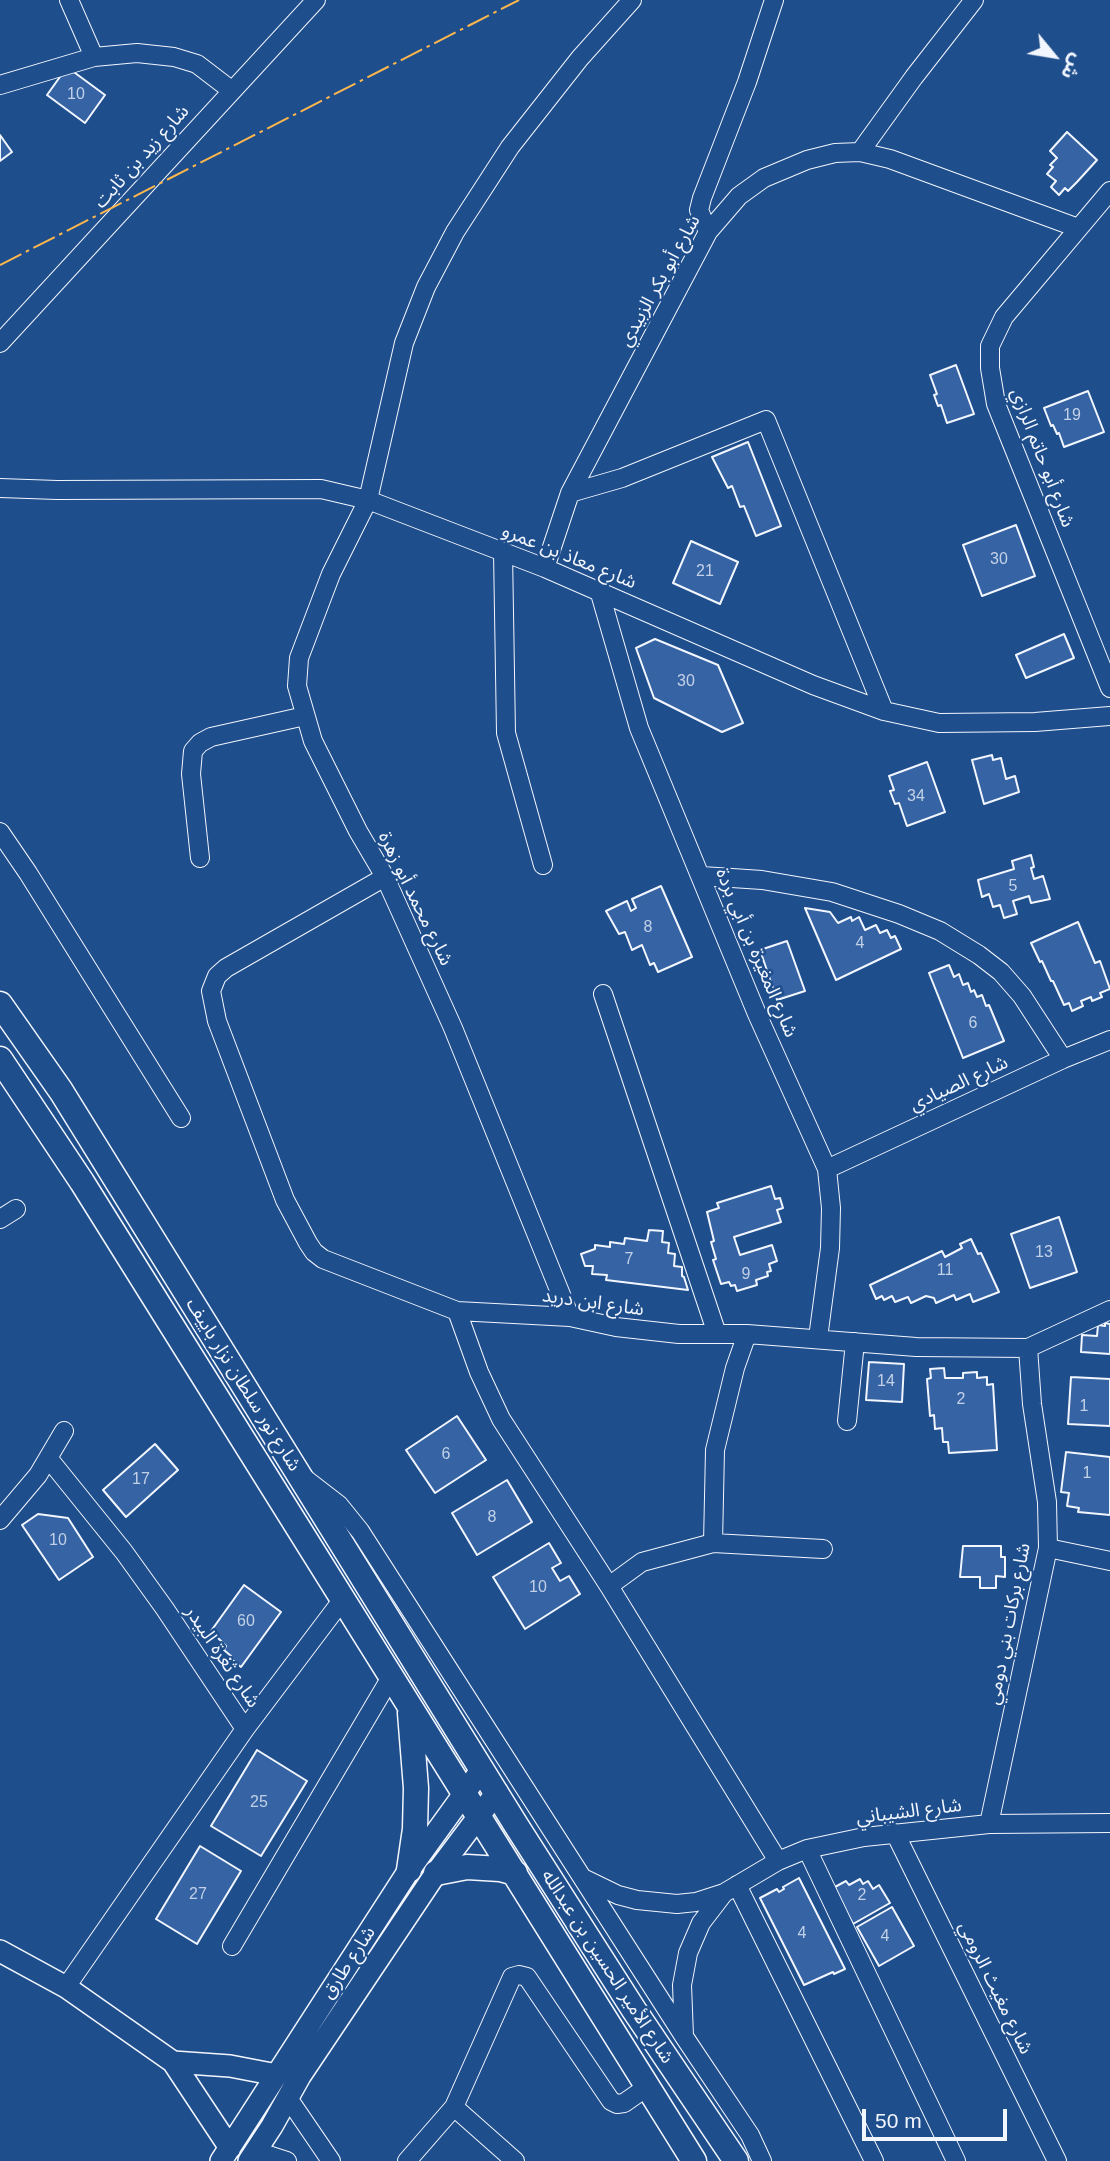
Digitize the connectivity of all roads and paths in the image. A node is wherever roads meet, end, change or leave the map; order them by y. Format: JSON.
{"nodes":[{"id":1,"x":69,"y":0,"type":"edge"},
{"id":2,"x":316,"y":0,"type":"edge"},
{"id":3,"x":632,"y":0,"type":"edge"},
{"id":4,"x":774,"y":0,"type":"edge"},
{"id":5,"x":974,"y":0,"type":"edge"},
{"id":6,"x":94,"y":57,"type":"junction"},
{"id":7,"x":0,"y":85,"type":"edge"},
{"id":8,"x":231,"y":90,"type":"junction"},
{"id":9,"x":860,"y":152,"type":"junction"},
{"id":10,"x":1110,"y":191,"type":"edge"},
{"id":11,"x":1078,"y":228,"type":"junction"},
{"id":12,"x":708,"y":232,"type":"junction"},
{"id":13,"x":0,"y":343,"type":"edge"},
{"id":14,"x":0,"y":488,"type":"edge"},
{"id":15,"x":569,"y":493,"type":"junction"},
{"id":16,"x":368,"y":500,"type":"junction"},
{"id":17,"x":503,"y":552,"type":"junction"},
{"id":18,"x":545,"y":568,"type":"junction"},
{"id":19,"x":599,"y":590,"type":"junction"},
{"id":20,"x":1110,"y":688,"type":"edge"},
{"id":21,"x":884,"y":710,"type":"junction"},
{"id":22,"x":305,"y":716,"type":"junction"},
{"id":23,"x":1110,"y":716,"type":"edge"},
{"id":24,"x":0,"y":832,"type":"edge"},
{"id":25,"x":200,"y":858,"type":"dead end"},
{"id":26,"x":543,"y":864,"type":"dead end"},
{"id":27,"x":702,"y":876,"type":"junction"},
{"id":28,"x":385,"y":877,"type":"junction"},
{"id":29,"x":603,"y":994,"type":"dead end"},
{"id":30,"x":0,"y":1004,"type":"edge"},
{"id":31,"x":1110,"y":1040,"type":"edge"},
{"id":32,"x":0,"y":1059,"type":"edge"},
{"id":33,"x":1063,"y":1059,"type":"junction"},
{"id":34,"x":181,"y":1118,"type":"dead end"},
{"id":35,"x":827,"y":1169,"type":"junction"},
{"id":36,"x":16,"y":1209,"type":"dead end"},
{"id":37,"x":0,"y":1219,"type":"edge"},
{"id":38,"x":1110,"y":1310,"type":"edge"},
{"id":39,"x":457,"y":1311,"type":"junction"},
{"id":40,"x":570,"y":1317,"type":"junction"},
{"id":41,"x":717,"y":1334,"type":"junction"},
{"id":42,"x":747,"y":1334,"type":"junction"},
{"id":43,"x":818,"y":1338,"type":"junction"},
{"id":44,"x":855,"y":1342,"type":"junction"},
{"id":45,"x":1028,"y":1348,"type":"junction"},
{"id":46,"x":848,"y":1420,"type":"dead end"},
{"id":47,"x":64,"y":1431,"type":"dead end"},
{"id":48,"x":48,"y":1460,"type":"junction"},
{"id":49,"x":298,"y":1474,"type":"junction"},
{"id":50,"x":0,"y":1520,"type":"edge"},
{"id":51,"x":713,"y":1544,"type":"junction"},
{"id":52,"x":1048,"y":1548,"type":"junction"},
{"id":53,"x":823,"y":1549,"type":"dead end"},
{"id":54,"x":1110,"y":1562,"type":"edge"},
{"id":55,"x":609,"y":1586,"type":"junction"},
{"id":56,"x":343,"y":1599,"type":"junction"},
{"id":57,"x":391,"y":1677,"type":"junction"},
{"id":58,"x":409,"y":1705,"type":"junction"},
{"id":59,"x":245,"y":1729,"type":"junction"},
{"id":60,"x":482,"y":1769,"type":"junction"},
{"id":61,"x":465,"y":1793,"type":"junction"},
{"id":62,"x":497,"y":1793,"type":"junction"},
{"id":63,"x":480,"y":1815,"type":"junction"},
{"id":64,"x":1110,"y":1823,"type":"edge"},
{"id":65,"x":989,"y":1824,"type":"junction"},
{"id":66,"x":895,"y":1833,"type":"junction"},
{"id":67,"x":807,"y":1849,"type":"junction"},
{"id":68,"x":778,"y":1861,"type":"junction"},
{"id":69,"x":409,"y":1870,"type":"junction"},
{"id":70,"x":436,"y":1873,"type":"junction"},
{"id":71,"x":515,"y":1873,"type":"junction"},
{"id":72,"x":581,"y":1877,"type":"junction"},
{"id":73,"x":730,"y":1889,"type":"junction"},
{"id":74,"x":232,"y":1946,"type":"dead end"},
{"id":75,"x":0,"y":1951,"type":"edge"},
{"id":76,"x":66,"y":1987,"type":"junction"},
{"id":77,"x":685,"y":2038,"type":"junction"},
{"id":78,"x":173,"y":2062,"type":"junction"},
{"id":79,"x":277,"y":2075,"type":"junction"},
{"id":80,"x":647,"y":2087,"type":"junction"},
{"id":81,"x":288,"y":2098,"type":"junction"},
{"id":82,"x":454,"y":2107,"type":"junction"},
{"id":83,"x":226,"y":2155,"type":"edge"},
{"id":84,"x":252,"y":2156,"type":"edge"},
{"id":85,"x":287,"y":2161,"type":"edge"},
{"id":86,"x":331,"y":2161,"type":"edge"},
{"id":87,"x":407,"y":2161,"type":"edge"},
{"id":88,"x":515,"y":2161,"type":"edge"},
{"id":89,"x":694,"y":2161,"type":"edge"},
{"id":90,"x":736,"y":2161,"type":"edge"},
{"id":91,"x":762,"y":2161,"type":"edge"},
{"id":92,"x":874,"y":2161,"type":"edge"},
{"id":93,"x":956,"y":2161,"type":"edge"},
{"id":94,"x":1057,"y":2161,"type":"edge"}],
"edges":[{"from":1,"to":6,"type":"street"},
{"from":2,"to":8,"type":"street","name":"شارع زيد بن ثابت"},
{"from":3,"to":16,"type":"street","name":"شارع محمد أبو زهرة"},
{"from":4,"to":12,"type":"street"},
{"from":5,"to":9,"type":"street"},
{"from":6,"to":7,"type":"street"},
{"from":6,"to":8,"type":"street"},
{"from":8,"to":13,"type":"street","name":"شارع زيد بن ثابت"},
{"from":9,"to":11,"type":"street","name":"شارع أبو بكر الزبيدي"},
{"from":9,"to":12,"type":"street","name":"شارع أبو بكر الزبيدي"},
{"from":10,"to":11,"type":"street","name":"شارع أبو حاتم الرازي"},
{"from":11,"to":20,"type":"street","name":"شارع أبو حاتم الرازي"},
{"from":12,"to":15,"type":"street","name":"شارع أبو بكر الزبيدي"},
{"from":14,"to":16,"type":"street","name":"شارع معاذ بن عمرو"},
{"from":15,"to":18,"type":"street","name":"شارع أبو بكر الزبيدي"},
{"from":15,"to":21,"type":"street"},
{"from":16,"to":17,"type":"street","name":"شارع معاذ بن عمرو"},
{"from":16,"to":22,"type":"street","name":"شارع محمد أبو زهرة"},
{"from":17,"to":18,"type":"street","name":"شارع معاذ بن عمرو"},
{"from":17,"to":26,"type":"street"},
{"from":18,"to":19,"type":"street","name":"شارع معاذ بن عمرو"},
{"from":19,"to":21,"type":"street","name":"شارع معاذ بن عمرو"},
{"from":19,"to":27,"type":"street","name":"شارع المغيرة بن أبي بردة"},
{"from":21,"to":23,"type":"street","name":"شارع معاذ بن عمرو"},
{"from":22,"to":25,"type":"street"},
{"from":22,"to":28,"type":"street","name":"شارع محمد أبو زهرة"},
{"from":24,"to":34,"type":"street"},
{"from":27,"to":33,"type":"street"},
{"from":27,"to":35,"type":"street","name":"شارع المغيرة بن أبي بردة"},
{"from":28,"to":39,"type":"street","name":"شارع ابن دريد"},
{"from":28,"to":40,"type":"street","name":"شارع محمد أبو زهرة"},
{"from":29,"to":41,"type":"street"},
{"from":30,"to":49,"type":"main road","name":"شارع نور سلطان نزار باييف"},
{"from":31,"to":33,"type":"street","name":"شارع الصيادي"},
{"from":32,"to":56,"type":"main road","name":"شارع نور سلطان نزار باييف"},
{"from":33,"to":35,"type":"street","name":"شارع الصيادي"},
{"from":35,"to":43,"type":"street","name":"شارع المغيرة بن أبي بردة"},
{"from":36,"to":37,"type":"street"},
{"from":38,"to":45,"type":"street","name":"شارع ابن دريد"},
{"from":39,"to":40,"type":"street","name":"شارع ابن دريد"},
{"from":39,"to":55,"type":"street"},
{"from":40,"to":41,"type":"street","name":"شارع ابن دريد"},
{"from":41,"to":42,"type":"street","name":"شارع ابن دريد"},
{"from":42,"to":43,"type":"street","name":"شارع ابن دريد"},
{"from":42,"to":51,"type":"street"},
{"from":43,"to":44,"type":"street","name":"شارع ابن دريد"},
{"from":44,"to":45,"type":"street","name":"شارع ابن دريد"},
{"from":44,"to":46,"type":"street"},
{"from":45,"to":52,"type":"street","name":"شارع بركات بني دومي"},
{"from":47,"to":48,"type":"street"},
{"from":48,"to":50,"type":"street"},
{"from":48,"to":59,"type":"street","name":"شارع ثغرة البيدر"},
{"from":49,"to":60,"type":"main road","name":"شارع نور سلطان نزار باييف"},
{"from":49,"to":72,"type":"street"},
{"from":51,"to":53,"type":"street"},
{"from":51,"to":55,"type":"street"},
{"from":52,"to":54,"type":"street"},
{"from":52,"to":65,"type":"street","name":"شارع بركات بني دومي"},
{"from":55,"to":68,"type":"street"},
{"from":56,"to":57,"type":"main road","name":"شارع نور سلطان نزار باييف"},
{"from":56,"to":59,"type":"street"},
{"from":57,"to":58,"type":"main road","name":"شارع نور سلطان نزار باييف"},
{"from":57,"to":74,"type":"street"},
{"from":58,"to":61,"type":"main road","name":"شارع نور سلطان نزار باييف"},
{"from":58,"to":69,"type":"main road"},
{"from":59,"to":76,"type":"street","name":"شارع ثغرة البيدر"},
{"from":60,"to":61,"type":"street","name":"شارع طارق"},
{"from":60,"to":62,"type":"main road","name":"شارع الأمير الحسين بن عبدالله"},
{"from":61,"to":63,"type":"main road","name":"شارع الأمير الحسين بن عبدالله"},
{"from":61,"to":69,"type":"street","name":"شارع طارق"},
{"from":62,"to":63,"type":"street","name":"شارع طارق"},
{"from":62,"to":90,"type":"main road","name":"شارع الأمير الحسين بن عبدالله"},
{"from":63,"to":70,"type":"street","name":"شارع طارق"},
{"from":63,"to":71,"type":"main road","name":"شارع الأمير الحسين بن عبدالله"},
{"from":64,"to":65,"type":"street","name":"شارع الشيباني"},
{"from":65,"to":66,"type":"street","name":"شارع الشيباني"},
{"from":66,"to":67,"type":"street","name":"شارع الشيباني"},
{"from":66,"to":94,"type":"street","name":"شارع مغيث الرومي"},
{"from":67,"to":68,"type":"street","name":"شارع الشيباني"},
{"from":67,"to":93,"type":"street"},
{"from":68,"to":73,"type":"street","name":"شارع الشيباني"},
{"from":69,"to":79,"type":"street","name":"شارع طارق"},
{"from":70,"to":71,"type":"main road"},
{"from":70,"to":81,"type":"street","name":"شارع طارق"},
{"from":71,"to":80,"type":"main road","name":"شارع الأمير الحسين بن عبدالله"},
{"from":72,"to":73,"type":"street","name":"شارع الشيباني"},
{"from":72,"to":77,"type":"street"},
{"from":73,"to":77,"type":"street","name":"شارع الشيباني"},
{"from":73,"to":92,"type":"street"},
{"from":75,"to":76,"type":"street"},
{"from":76,"to":78,"type":"street"},
{"from":77,"to":91,"type":"street"},
{"from":78,"to":79,"type":"street"},
{"from":78,"to":83,"type":"street"},
{"from":79,"to":83,"type":"street","name":"شارع طارق"},
{"from":80,"to":82,"type":"street"},
{"from":80,"to":89,"type":"main road","name":"شارع الأمير الحسين بن عبدالله"},
{"from":81,"to":84,"type":"street","name":"شارع طارق"},
{"from":81,"to":86,"type":"street"},
{"from":82,"to":87,"type":"street"},
{"from":82,"to":88,"type":"street"},
{"from":84,"to":85,"type":"street"}]}
